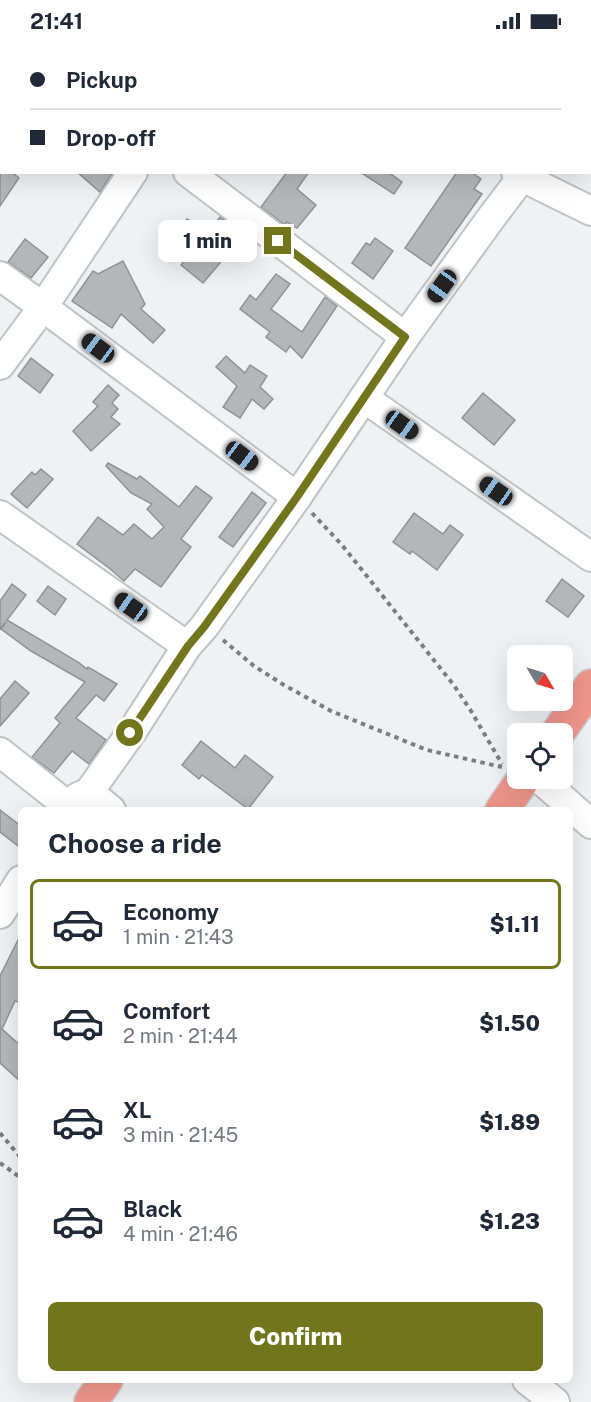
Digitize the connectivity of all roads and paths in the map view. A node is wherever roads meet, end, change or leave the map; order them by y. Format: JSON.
{"nodes":[{"id":1,"x":132,"y":174,"type":"edge"},
{"id":2,"x":191,"y":174,"type":"edge"},
{"id":3,"x":521,"y":174,"type":"edge"},
{"id":4,"x":591,"y":211,"type":"edge"},
{"id":5,"x":0,"y":276,"type":"edge"},
{"id":6,"x":43,"y":307,"type":"junction"},
{"id":7,"x":405,"y":337,"type":"junction"},
{"id":8,"x":0,"y":365,"type":"edge"},
{"id":9,"x":364,"y":398,"type":"junction"},
{"id":10,"x":297,"y":497,"type":"junction"},
{"id":11,"x":0,"y":515,"type":"edge"},
{"id":12,"x":591,"y":557,"type":"edge"},
{"id":13,"x":196,"y":637,"type":"junction"},
{"id":14,"x":591,"y":686,"type":"edge"},
{"id":15,"x":565,"y":723,"type":"edge"},
{"id":16,"x":0,"y":752,"type":"edge"},
{"id":17,"x":516,"y":789,"type":"edge"},
{"id":18,"x":551,"y":789,"type":"edge"},
{"id":19,"x":74,"y":802,"type":"edge"},
{"id":20,"x":97,"y":807,"type":"edge"},
{"id":21,"x":504,"y":807,"type":"edge"},
{"id":22,"x":572,"y":807,"type":"edge"},
{"id":23,"x":573,"y":808,"type":"edge"},
{"id":24,"x":591,"y":824,"type":"edge"},
{"id":25,"x":18,"y":885,"type":"edge"},
{"id":26,"x":0,"y":914,"type":"edge"},
{"id":27,"x":0,"y":1133,"type":"edge"},
{"id":28,"x":18,"y":1154,"type":"edge"},
{"id":29,"x":0,"y":1163,"type":"edge"},
{"id":30,"x":18,"y":1176,"type":"edge"},
{"id":31,"x":104,"y":1383,"type":"edge"},
{"id":32,"x":531,"y":1383,"type":"edge"},
{"id":33,"x":91,"y":1402,"type":"edge"},
{"id":34,"x":555,"y":1402,"type":"edge"}],
"edges":[{"from":1,"to":6,"type":"street"},
{"from":2,"to":7,"type":"street"},
{"from":3,"to":4,"type":"street"},
{"from":3,"to":7,"type":"street"},
{"from":5,"to":6,"type":"street"},
{"from":6,"to":8,"type":"street"},
{"from":6,"to":10,"type":"street"},
{"from":7,"to":9,"type":"street"},
{"from":9,"to":10,"type":"street"},
{"from":9,"to":12,"type":"street"},
{"from":10,"to":13,"type":"street"},
{"from":10,"to":13,"type":"path"},
{"from":11,"to":13,"type":"street"},
{"from":13,"to":19,"type":"street"},
{"from":14,"to":15,"type":"highway"},
{"from":16,"to":19,"type":"street"},
{"from":17,"to":21,"type":"highway"},
{"from":18,"to":22,"type":"street"},
{"from":19,"to":20,"type":"street"},
{"from":23,"to":24,"type":"street"},
{"from":25,"to":26,"type":"street"},
{"from":27,"to":28,"type":"path"},
{"from":29,"to":30,"type":"path"},
{"from":31,"to":33,"type":"highway"},
{"from":32,"to":34,"type":"street"}]}
